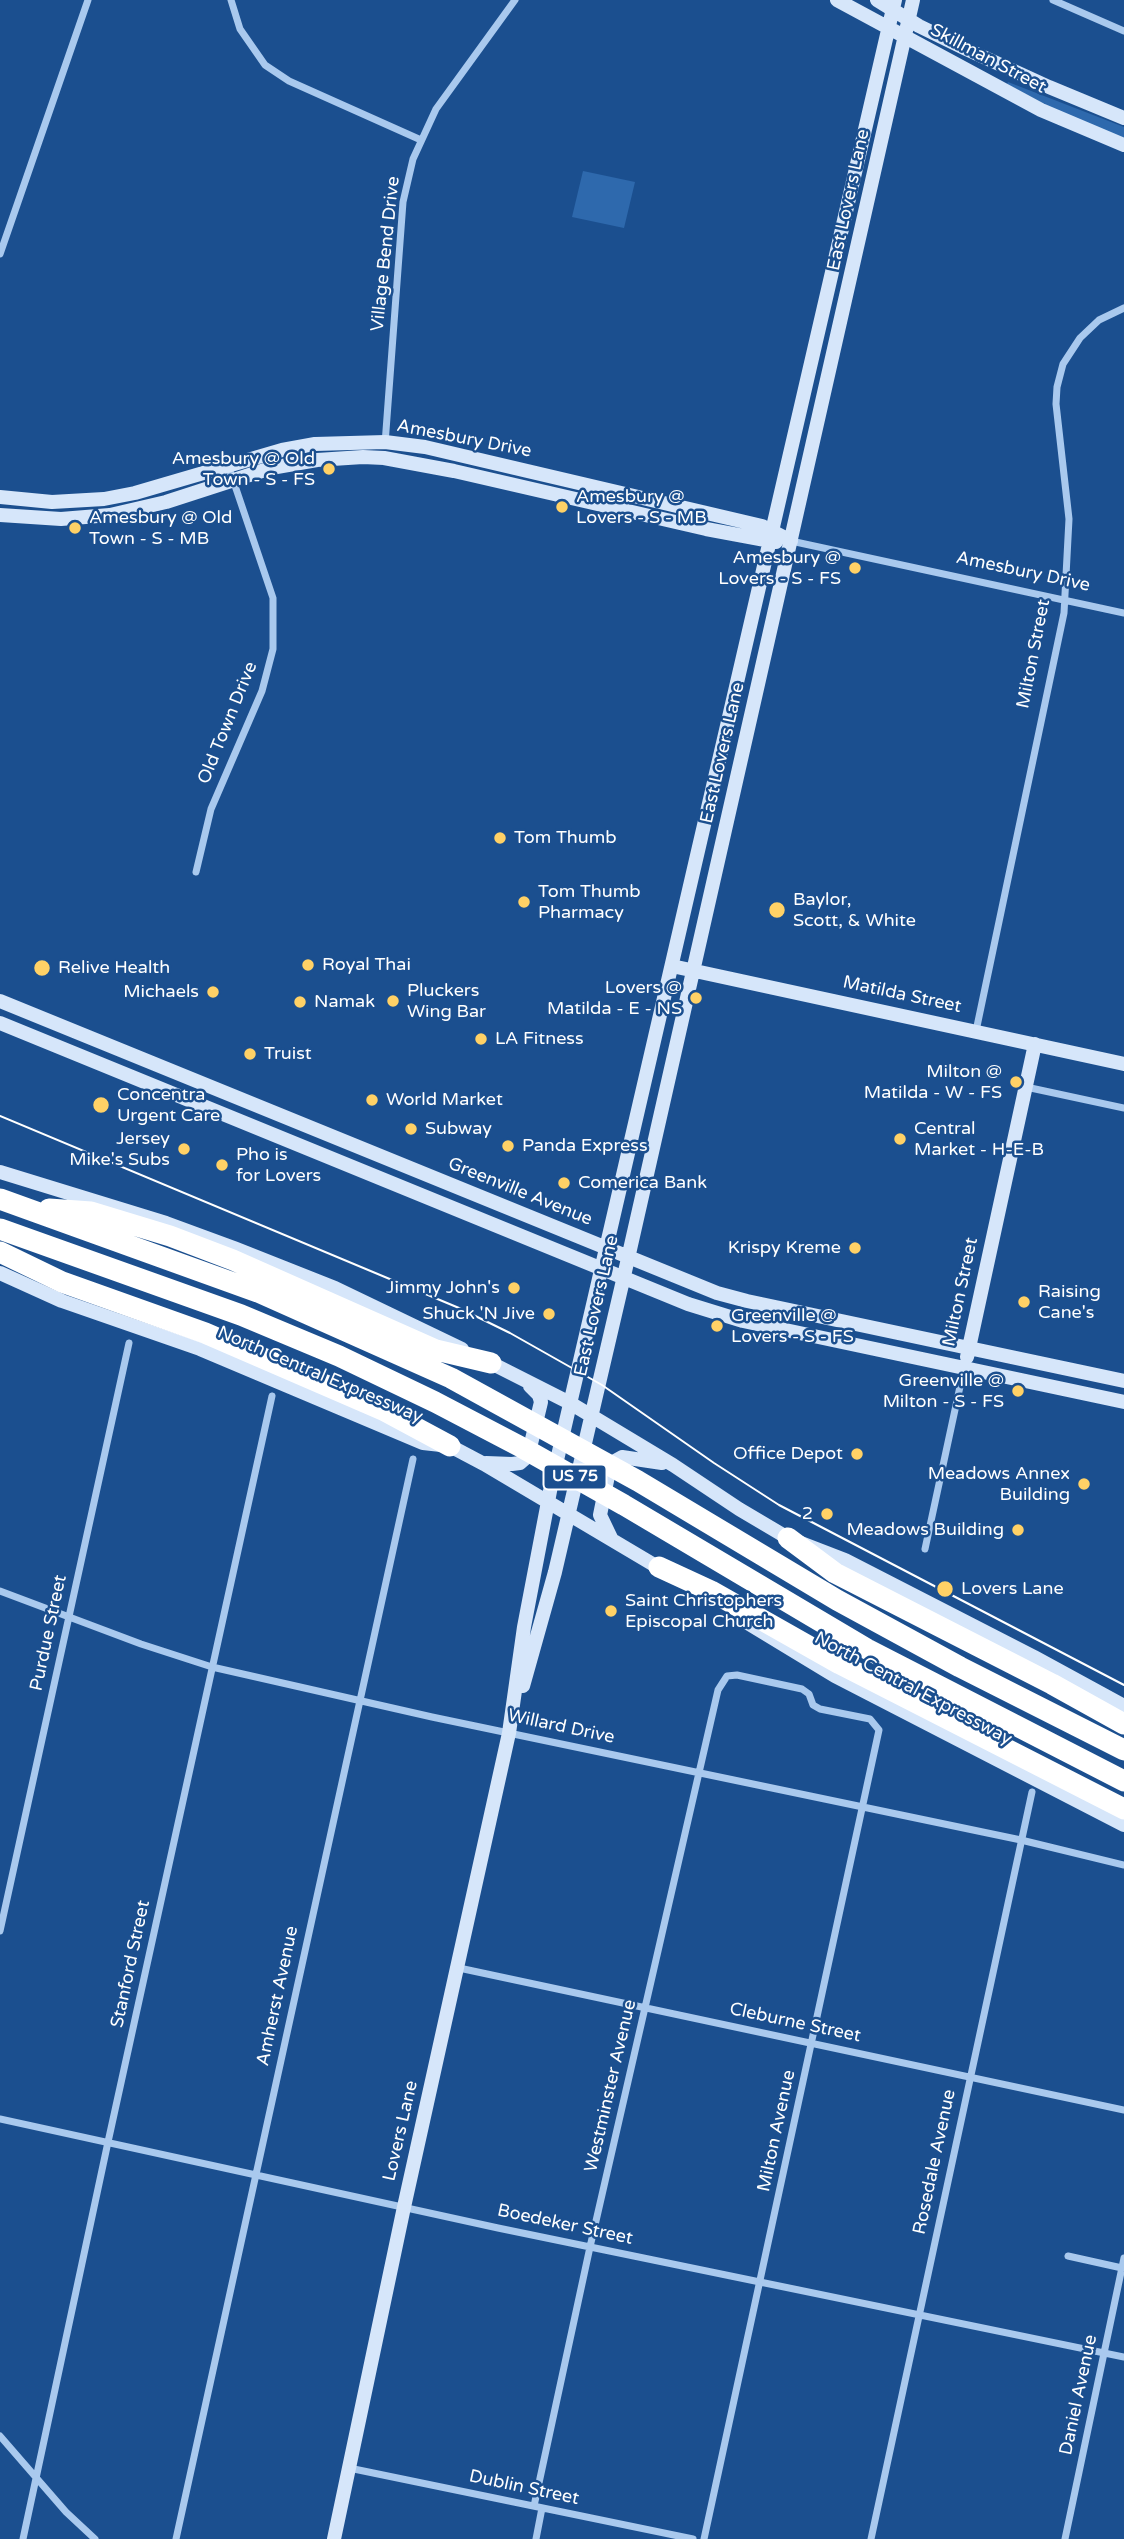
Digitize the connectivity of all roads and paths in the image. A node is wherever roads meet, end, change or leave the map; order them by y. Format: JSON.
{"nodes":[{"id":1,"x":88,"y":0,"type":"edge"},
{"id":2,"x":231,"y":0,"type":"edge"},
{"id":3,"x":515,"y":0,"type":"edge"},
{"id":4,"x":837,"y":0,"type":"edge"},
{"id":5,"x":877,"y":0,"type":"edge"},
{"id":6,"x":913,"y":0,"type":"edge"},
{"id":7,"x":1053,"y":0,"type":"edge"},
{"id":8,"x":894,"y":5,"type":"edge"},
{"id":9,"x":909,"y":19,"type":"junction"},
{"id":10,"x":889,"y":28,"type":"junction"},
{"id":11,"x":1124,"y":31,"type":"edge"},
{"id":12,"x":905,"y":37,"type":"junction"},
{"id":13,"x":1124,"y":118,"type":"edge"},
{"id":14,"x":421,"y":139,"type":"junction"},
{"id":15,"x":1124,"y":145,"type":"edge"},
{"id":16,"x":0,"y":254,"type":"edge"},
{"id":17,"x":825,"y":295,"type":"junction"},
{"id":18,"x":847,"y":300,"type":"junction"},
{"id":19,"x":1124,"y":308,"type":"edge"},
{"id":20,"x":385,"y":442,"type":"junction"},
{"id":21,"x":384,"y":458,"type":"junction"},
{"id":22,"x":230,"y":472,"type":"junction"},
{"id":23,"x":579,"y":483,"type":"junction"},
{"id":24,"x":0,"y":497,"type":"edge"},
{"id":25,"x":575,"y":499,"type":"junction"},
{"id":26,"x":87,"y":500,"type":"junction"},
{"id":27,"x":0,"y":515,"type":"edge"},
{"id":28,"x":87,"y":517,"type":"junction"},
{"id":29,"x":770,"y":536,"type":"junction"},
{"id":30,"x":791,"y":541,"type":"junction"},
{"id":31,"x":1065,"y":601,"type":"junction"},
{"id":32,"x":1124,"y":613,"type":"edge"},
{"id":33,"x":721,"y":752,"type":"junction"},
{"id":34,"x":742,"y":756,"type":"junction"},
{"id":35,"x":196,"y":872,"type":"dead end"},
{"id":36,"x":672,"y":966,"type":"junction"},
{"id":37,"x":693,"y":971,"type":"junction"},
{"id":38,"x":0,"y":1001,"type":"edge"},
{"id":39,"x":0,"y":1023,"type":"edge"},
{"id":40,"x":976,"y":1031,"type":"junction"},
{"id":41,"x":1035,"y":1044,"type":"junction"},
{"id":42,"x":140,"y":1058,"type":"junction"},
{"id":43,"x":1124,"y":1064,"type":"edge"},
{"id":44,"x":133,"y":1078,"type":"junction"},
{"id":45,"x":1025,"y":1087,"type":"junction"},
{"id":46,"x":1124,"y":1108,"type":"edge"},
{"id":47,"x":0,"y":1172,"type":"edge"},
{"id":48,"x":0,"y":1199,"type":"edge"},
{"id":49,"x":23,"y":1208,"type":"junction"},
{"id":50,"x":0,"y":1229,"type":"edge"},
{"id":51,"x":607,"y":1249,"type":"junction"},
{"id":52,"x":0,"y":1252,"type":"edge"},
{"id":53,"x":628,"y":1258,"type":"junction"},
{"id":54,"x":602,"y":1268,"type":"junction"},
{"id":55,"x":0,"y":1273,"type":"edge"},
{"id":56,"x":624,"y":1276,"type":"junction"},
{"id":57,"x":129,"y":1343,"type":"dead end"},
{"id":58,"x":970,"y":1348,"type":"junction"},
{"id":59,"x":491,"y":1363,"type":"junction"},
{"id":60,"x":964,"y":1367,"type":"junction"},
{"id":61,"x":526,"y":1380,"type":"junction"},
{"id":62,"x":1124,"y":1381,"type":"edge"},
{"id":63,"x":272,"y":1396,"type":"dead end"},
{"id":64,"x":1124,"y":1402,"type":"edge"},
{"id":65,"x":568,"y":1410,"type":"junction"},
{"id":66,"x":589,"y":1423,"type":"junction"},
{"id":67,"x":450,"y":1446,"type":"junction"},
{"id":68,"x":413,"y":1459,"type":"dead end"},
{"id":69,"x":484,"y":1464,"type":"junction"},
{"id":70,"x":673,"y":1465,"type":"junction"},
{"id":71,"x":548,"y":1502,"type":"junction"},
{"id":72,"x":570,"y":1507,"type":"junction"},
{"id":73,"x":788,"y":1538,"type":"junction"},
{"id":74,"x":613,"y":1540,"type":"junction"},
{"id":75,"x":925,"y":1549,"type":"dead end"},
{"id":76,"x":659,"y":1567,"type":"junction"},
{"id":77,"x":0,"y":1591,"type":"edge"},
{"id":78,"x":68,"y":1617,"type":"junction"},
{"id":79,"x":212,"y":1667,"type":"junction"},
{"id":80,"x":359,"y":1700,"type":"junction"},
{"id":81,"x":1124,"y":1706,"type":"edge"},
{"id":82,"x":1124,"y":1724,"type":"edge"},
{"id":83,"x":879,"y":1730,"type":"joint"},
{"id":84,"x":509,"y":1733,"type":"junction"},
{"id":85,"x":1124,"y":1750,"type":"edge"},
{"id":86,"x":700,"y":1772,"type":"junction"},
{"id":87,"x":1124,"y":1781,"type":"edge"},
{"id":88,"x":1032,"y":1792,"type":"dead end"},
{"id":89,"x":862,"y":1806,"type":"junction"},
{"id":90,"x":1124,"y":1809,"type":"edge"},
{"id":91,"x":1124,"y":1825,"type":"edge"},
{"id":92,"x":1021,"y":1840,"type":"junction"},
{"id":93,"x":1124,"y":1865,"type":"edge"},
{"id":94,"x":0,"y":1931,"type":"edge"},
{"id":95,"x":459,"y":1968,"type":"junction"},
{"id":96,"x":646,"y":2008,"type":"junction"},
{"id":97,"x":812,"y":2042,"type":"junction"},
{"id":98,"x":969,"y":2078,"type":"junction"},
{"id":99,"x":1124,"y":2110,"type":"edge"},
{"id":100,"x":0,"y":2119,"type":"edge"},
{"id":101,"x":108,"y":2143,"type":"junction"},
{"id":102,"x":255,"y":2175,"type":"junction"},
{"id":103,"x":404,"y":2207,"type":"junction"},
{"id":104,"x":590,"y":2247,"type":"junction"},
{"id":105,"x":1068,"y":2256,"type":"dead end"},
{"id":106,"x":1124,"y":2258,"type":"edge"},
{"id":107,"x":1122,"y":2268,"type":"junction"},
{"id":108,"x":760,"y":2282,"type":"junction"},
{"id":109,"x":918,"y":2316,"type":"junction"},
{"id":110,"x":1104,"y":2353,"type":"junction"},
{"id":111,"x":1124,"y":2357,"type":"edge"},
{"id":112,"x":0,"y":2436,"type":"edge"},
{"id":113,"x":349,"y":2468,"type":"junction"},
{"id":114,"x":36,"y":2478,"type":"junction"},
{"id":115,"x":538,"y":2507,"type":"junction"},
{"id":116,"x":23,"y":2539,"type":"edge"},
{"id":117,"x":95,"y":2539,"type":"edge"},
{"id":118,"x":176,"y":2539,"type":"edge"},
{"id":119,"x":334,"y":2539,"type":"edge"},
{"id":120,"x":536,"y":2539,"type":"edge"},
{"id":121,"x":693,"y":2539,"type":"edge"},
{"id":122,"x":704,"y":2539,"type":"edge"},
{"id":123,"x":871,"y":2539,"type":"edge"},
{"id":124,"x":1065,"y":2539,"type":"edge"}],
"edges":[{"from":1,"to":16,"type":"street"},
{"from":2,"to":14,"type":"street"},
{"from":3,"to":14,"type":"street","name":"Village Bend Drive"},
{"from":4,"to":10,"type":"main road","name":"Skillman Street"},
{"from":5,"to":8,"type":"main road","name":"Skillman Street"},
{"from":6,"to":9,"type":"main road","name":"East Lovers Lane"},
{"from":7,"to":11,"type":"street"},
{"from":8,"to":9,"type":"main road","name":"Skillman Street"},
{"from":8,"to":10,"type":"main road","name":"East Lovers Lane"},
{"from":9,"to":12,"type":"main road","name":"East Lovers Lane"},
{"from":9,"to":13,"type":"main road","name":"Skillman Street"},
{"from":10,"to":12,"type":"main road","name":"Skillman Street"},
{"from":10,"to":17,"type":"main road","name":"East Lovers Lane"},
{"from":12,"to":15,"type":"main road","name":"Skillman Street"},
{"from":12,"to":18,"type":"main road","name":"East Lovers Lane"},
{"from":14,"to":20,"type":"street","name":"Village Bend Drive"},
{"from":17,"to":18,"type":"main road"},
{"from":17,"to":29,"type":"main road","name":"East Lovers Lane"},
{"from":18,"to":30,"type":"main road","name":"East Lovers Lane"},
{"from":19,"to":31,"type":"street","name":"Milton Street"},
{"from":20,"to":21,"type":"street","name":"Village Bend Drive"},
{"from":20,"to":22,"type":"main road","name":"Amesbury Drive"},
{"from":20,"to":23,"type":"main road","name":"Amesbury Drive"},
{"from":21,"to":22,"type":"main road","name":"Amesbury Drive"},
{"from":21,"to":25,"type":"main road","name":"Amesbury Drive"},
{"from":22,"to":26,"type":"main road","name":"Amesbury Drive"},
{"from":22,"to":28,"type":"main road","name":"Amesbury Drive"},
{"from":22,"to":35,"type":"street","name":"Old Town Drive"},
{"from":23,"to":25,"type":"main road"},
{"from":23,"to":29,"type":"main road","name":"Amesbury Drive"},
{"from":24,"to":26,"type":"main road","name":"Amesbury Drive"},
{"from":25,"to":29,"type":"main road","name":"Amesbury Drive"},
{"from":26,"to":28,"type":"main road"},
{"from":27,"to":28,"type":"main road","name":"Amesbury Drive"},
{"from":29,"to":30,"type":"main road","name":"Amesbury Drive"},
{"from":29,"to":33,"type":"main road","name":"East Lovers Lane"},
{"from":30,"to":31,"type":"street","name":"Amesbury Drive"},
{"from":30,"to":34,"type":"main road","name":"East Lovers Lane"},
{"from":31,"to":32,"type":"street","name":"Amesbury Drive"},
{"from":31,"to":40,"type":"street","name":"Milton Street"},
{"from":33,"to":34,"type":"main road"},
{"from":33,"to":36,"type":"main road","name":"East Lovers Lane"},
{"from":34,"to":37,"type":"main road","name":"East Lovers Lane"},
{"from":36,"to":37,"type":"main road","name":"Matilda Street"},
{"from":36,"to":51,"type":"main road","name":"East Lovers Lane"},
{"from":37,"to":40,"type":"main road","name":"Matilda Street"},
{"from":37,"to":53,"type":"main road","name":"East Lovers Lane"},
{"from":38,"to":42,"type":"main road","name":"Greenville Avenue"},
{"from":39,"to":44,"type":"main road"},
{"from":40,"to":41,"type":"main road","name":"Matilda Street"},
{"from":41,"to":43,"type":"main road","name":"Matilda Street"},
{"from":41,"to":45,"type":"main road","name":"Milton Street"},
{"from":42,"to":44,"type":"main road"},
{"from":42,"to":51,"type":"main road","name":"Greenville Avenue"},
{"from":44,"to":54,"type":"main road"},
{"from":45,"to":46,"type":"street"},
{"from":45,"to":58,"type":"main road","name":"Milton Street"},
{"from":47,"to":59,"type":"main road"},
{"from":48,"to":49,"type":"highway","number":"US 75"},
{"from":49,"to":59,"type":"highway"},
{"from":49,"to":85,"type":"highway","number":"US 75"},
{"from":50,"to":87,"type":"highway","name":"North Central Expressway","number":"US 75"},
{"from":51,"to":53,"type":"main road","name":"Greenville Avenue"},
{"from":51,"to":54,"type":"main road","name":"East Lovers Lane"},
{"from":52,"to":67,"type":"highway"},
{"from":53,"to":56,"type":"main road","name":"East Lovers Lane"},
{"from":53,"to":58,"type":"main road","name":"Greenville Avenue"},
{"from":54,"to":56,"type":"main road"},
{"from":54,"to":65,"type":"main road","name":"East Lovers Lane"},
{"from":55,"to":67,"type":"main road","name":"North Central Expressway"},
{"from":56,"to":60,"type":"main road"},
{"from":56,"to":66,"type":"main road","name":"East Lovers Lane"},
{"from":57,"to":78,"type":"street","name":"Purdue Street"},
{"from":58,"to":60,"type":"main road","name":"Milton Street"},
{"from":58,"to":62,"type":"main road","name":"Greenville Avenue"},
{"from":59,"to":61,"type":"main road"},
{"from":60,"to":64,"type":"main road"},
{"from":60,"to":75,"type":"street","name":"Milton Street"},
{"from":61,"to":65,"type":"main road"},
{"from":61,"to":69,"type":"main road"},
{"from":63,"to":79,"type":"street","name":"Stanford Street"},
{"from":65,"to":66,"type":"main road"},
{"from":65,"to":71,"type":"main road","name":"East Lovers Lane"},
{"from":66,"to":70,"type":"main road"},
{"from":66,"to":72,"type":"main road","name":"East Lovers Lane"},
{"from":67,"to":69,"type":"main road","name":"North Central Expressway"},
{"from":68,"to":80,"type":"street","name":"Amherst Avenue"},
{"from":69,"to":71,"type":"main road","name":"North Central Expressway"},
{"from":70,"to":73,"type":"main road"},
{"from":70,"to":74,"type":"main road"},
{"from":71,"to":72,"type":"main road","name":"North Central Expressway"},
{"from":71,"to":84,"type":"main road","name":"Lovers Lane"},
{"from":72,"to":74,"type":"main road","name":"North Central Expressway"},
{"from":72,"to":84,"type":"main road","name":"Lovers Lane"},
{"from":73,"to":81,"type":"main road"},
{"from":73,"to":82,"type":"highway"},
{"from":74,"to":76,"type":"main road","name":"North Central Expressway"},
{"from":76,"to":90,"type":"highway"},
{"from":76,"to":91,"type":"main road","name":"North Central Expressway"},
{"from":77,"to":78,"type":"street","name":"Willard Drive"},
{"from":78,"to":79,"type":"street","name":"Willard Drive"},
{"from":78,"to":94,"type":"street","name":"Purdue Street"},
{"from":79,"to":80,"type":"street","name":"Willard Drive"},
{"from":79,"to":101,"type":"street","name":"Stanford Street"},
{"from":80,"to":84,"type":"street","name":"Willard Drive"},
{"from":80,"to":102,"type":"street","name":"Amherst Avenue"},
{"from":83,"to":86,"type":"street","name":"Westminster Avenue"},
{"from":83,"to":89,"type":"street","name":"Milton Avenue"},
{"from":84,"to":86,"type":"street","name":"Willard Drive"},
{"from":84,"to":95,"type":"main road","name":"Lovers Lane"},
{"from":86,"to":89,"type":"street","name":"Willard Drive"},
{"from":86,"to":96,"type":"street","name":"Westminster Avenue"},
{"from":88,"to":92,"type":"street","name":"Rosedale Avenue"},
{"from":89,"to":92,"type":"street","name":"Willard Drive"},
{"from":89,"to":97,"type":"street","name":"Milton Avenue"},
{"from":92,"to":93,"type":"street","name":"Willard Drive"},
{"from":92,"to":98,"type":"street","name":"Rosedale Avenue"},
{"from":95,"to":96,"type":"street","name":"Cleburne Street"},
{"from":95,"to":103,"type":"main road","name":"Lovers Lane"},
{"from":96,"to":97,"type":"street","name":"Cleburne Street"},
{"from":96,"to":104,"type":"street","name":"Westminster Avenue"},
{"from":97,"to":98,"type":"street","name":"Cleburne Street"},
{"from":97,"to":108,"type":"street","name":"Milton Avenue"},
{"from":98,"to":99,"type":"street","name":"Cleburne Street"},
{"from":98,"to":109,"type":"street","name":"Rosedale Avenue"},
{"from":100,"to":101,"type":"street","name":"Boedeker Street"},
{"from":101,"to":102,"type":"street","name":"Boedeker Street"},
{"from":101,"to":114,"type":"street","name":"Stanford Street"},
{"from":102,"to":103,"type":"street","name":"Boedeker Street"},
{"from":102,"to":118,"type":"street","name":"Amherst Avenue"},
{"from":103,"to":104,"type":"street","name":"Boedeker Street"},
{"from":103,"to":113,"type":"main road","name":"Lovers Lane"},
{"from":104,"to":108,"type":"street","name":"Boedeker Street"},
{"from":104,"to":115,"type":"street","name":"Westminster Avenue"},
{"from":105,"to":107,"type":"street"},
{"from":106,"to":107,"type":"street","name":"Daniel Avenue"},
{"from":107,"to":110,"type":"street","name":"Daniel Avenue"},
{"from":108,"to":109,"type":"street","name":"Boedeker Street"},
{"from":108,"to":122,"type":"street","name":"Milton Avenue"},
{"from":109,"to":110,"type":"street","name":"Boedeker Street"},
{"from":109,"to":123,"type":"street","name":"Rosedale Avenue"},
{"from":110,"to":111,"type":"street","name":"Boedeker Street"},
{"from":110,"to":124,"type":"street","name":"Daniel Avenue"},
{"from":112,"to":114,"type":"street"},
{"from":113,"to":115,"type":"street","name":"Dublin Street"},
{"from":113,"to":119,"type":"main road","name":"Lovers Lane"},
{"from":114,"to":116,"type":"street","name":"Stanford Street"},
{"from":114,"to":117,"type":"street"},
{"from":115,"to":120,"type":"street","name":"Westminster Avenue"},
{"from":115,"to":121,"type":"street","name":"Dublin Street"}]}
